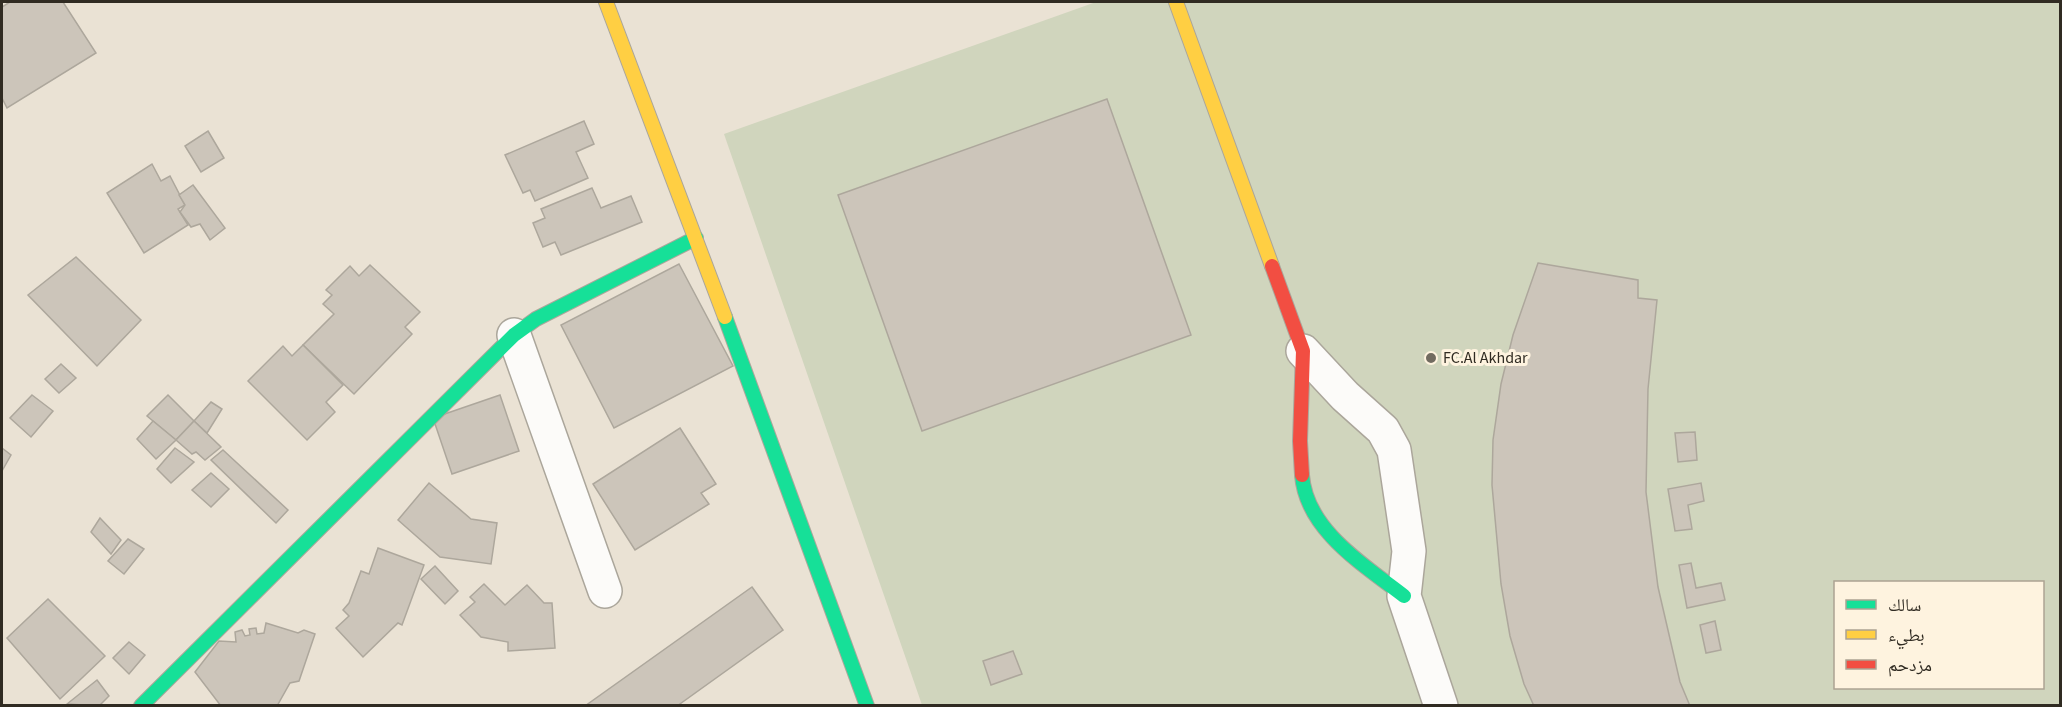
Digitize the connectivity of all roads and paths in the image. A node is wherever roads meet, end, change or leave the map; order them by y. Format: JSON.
{"nodes":[{"id":1,"x":606,"y":2,"type":"edge"},
{"id":2,"x":1176,"y":2,"type":"edge"},
{"id":3,"x":696,"y":238,"type":"junction"},
{"id":4,"x":514,"y":335,"type":"junction"},
{"id":5,"x":1303,"y":351,"type":"junction"},
{"id":6,"x":605,"y":591,"type":"dead end"},
{"id":7,"x":1404,"y":596,"type":"junction"},
{"id":8,"x":147,"y":703,"type":"edge"},
{"id":9,"x":867,"y":705,"type":"edge"},
{"id":10,"x":1441,"y":705,"type":"edge"}],
"edges":[{"from":1,"to":3,"type":"street"},
{"from":2,"to":5,"type":"street"},
{"from":3,"to":4,"type":"street"},
{"from":3,"to":9,"type":"street"},
{"from":4,"to":6,"type":"street"},
{"from":4,"to":8,"type":"street"},
{"from":5,"to":7,"type":"street"},
{"from":5,"to":7,"type":"street"},
{"from":7,"to":10,"type":"street"}]}
